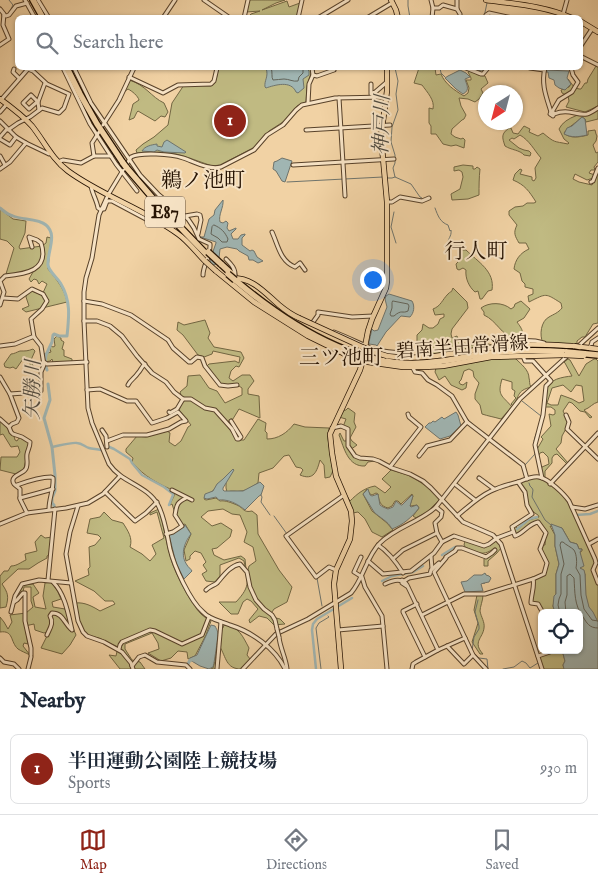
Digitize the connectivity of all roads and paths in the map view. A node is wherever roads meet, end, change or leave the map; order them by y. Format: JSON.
{"nodes":[{"id":1,"x":38,"y":0,"type":"edge"},
{"id":2,"x":175,"y":0,"type":"edge"},
{"id":3,"x":204,"y":0,"type":"edge"},
{"id":4,"x":248,"y":0,"type":"edge"},
{"id":5,"x":302,"y":0,"type":"edge"},
{"id":6,"x":348,"y":0,"type":"edge"},
{"id":7,"x":431,"y":0,"type":"edge"},
{"id":8,"x":456,"y":0,"type":"edge"},
{"id":9,"x":486,"y":0,"type":"edge"},
{"id":10,"x":567,"y":0,"type":"edge"},
{"id":11,"x":29,"y":1,"type":"edge"},
{"id":12,"x":392,"y":1,"type":"edge"},
{"id":13,"x":432,"y":8,"type":"junction"},
{"id":14,"x":0,"y":9,"type":"edge"},
{"id":15,"x":457,"y":9,"type":"junction"},
{"id":16,"x":4,"y":14,"type":"junction"},
{"id":17,"x":40,"y":15,"type":"edge"},
{"id":18,"x":165,"y":15,"type":"edge"},
{"id":19,"x":226,"y":15,"type":"edge"},
{"id":20,"x":245,"y":15,"type":"edge"},
{"id":21,"x":299,"y":15,"type":"edge"},
{"id":22,"x":323,"y":15,"type":"edge"},
{"id":23,"x":371,"y":15,"type":"edge"},
{"id":24,"x":397,"y":15,"type":"edge"},
{"id":25,"x":432,"y":15,"type":"edge"},
{"id":26,"x":460,"y":15,"type":"edge"},
{"id":27,"x":560,"y":15,"type":"edge"},
{"id":28,"x":563,"y":15,"type":"edge"},
{"id":29,"x":583,"y":24,"type":"edge"},
{"id":30,"x":592,"y":29,"type":"junction"},
{"id":31,"x":598,"y":32,"type":"edge"},
{"id":32,"x":583,"y":39,"type":"edge"},
{"id":33,"x":0,"y":45,"type":"edge"},
{"id":34,"x":583,"y":58,"type":"edge"},
{"id":35,"x":598,"y":65,"type":"edge"},
{"id":36,"x":14,"y":69,"type":"dead end"},
{"id":37,"x":26,"y":70,"type":"edge"},
{"id":38,"x":31,"y":70,"type":"edge"},
{"id":39,"x":64,"y":70,"type":"edge"},
{"id":40,"x":70,"y":70,"type":"edge"},
{"id":41,"x":75,"y":70,"type":"edge"},
{"id":42,"x":133,"y":70,"type":"edge"},
{"id":43,"x":218,"y":70,"type":"edge"},
{"id":44,"x":312,"y":70,"type":"edge"},
{"id":45,"x":334,"y":70,"type":"dead end"},
{"id":46,"x":387,"y":70,"type":"edge"},
{"id":47,"x":476,"y":70,"type":"edge"},
{"id":48,"x":486,"y":70,"type":"edge"},
{"id":49,"x":544,"y":70,"type":"edge"},
{"id":50,"x":572,"y":70,"type":"edge"},
{"id":51,"x":313,"y":75,"type":"junction"},
{"id":52,"x":129,"y":77,"type":"junction"},
{"id":53,"x":20,"y":78,"type":"junction"},
{"id":54,"x":46,"y":82,"type":"junction"},
{"id":55,"x":387,"y":82,"type":"junction"},
{"id":56,"x":371,"y":84,"type":"dead end"},
{"id":57,"x":339,"y":98,"type":"junction"},
{"id":58,"x":386,"y":98,"type":"junction"},
{"id":59,"x":1,"y":99,"type":"edge"},
{"id":60,"x":37,"y":102,"type":"junction"},
{"id":61,"x":308,"y":103,"type":"junction"},
{"id":62,"x":7,"y":104,"type":"junction"},
{"id":63,"x":598,"y":108,"type":"edge"},
{"id":64,"x":39,"y":110,"type":"junction"},
{"id":65,"x":0,"y":112,"type":"edge"},
{"id":66,"x":555,"y":112,"type":"junction"},
{"id":67,"x":26,"y":120,"type":"junction"},
{"id":68,"x":0,"y":121,"type":"edge"},
{"id":69,"x":104,"y":124,"type":"junction"},
{"id":70,"x":382,"y":125,"type":"junction"},
{"id":71,"x":390,"y":125,"type":"dead end"},
{"id":72,"x":341,"y":128,"type":"junction"},
{"id":73,"x":7,"y":129,"type":"junction"},
{"id":74,"x":306,"y":130,"type":"dead end"},
{"id":75,"x":98,"y":134,"type":"junction"},
{"id":76,"x":16,"y":137,"type":"junction"},
{"id":77,"x":0,"y":138,"type":"edge"},
{"id":78,"x":26,"y":143,"type":"junction"},
{"id":79,"x":51,"y":153,"type":"junction"},
{"id":80,"x":0,"y":156,"type":"edge"},
{"id":81,"x":94,"y":156,"type":"junction"},
{"id":82,"x":111,"y":156,"type":"junction"},
{"id":83,"x":394,"y":159,"type":"dead end"},
{"id":84,"x":383,"y":160,"type":"junction"},
{"id":85,"x":58,"y":162,"type":"junction"},
{"id":86,"x":343,"y":162,"type":"junction"},
{"id":87,"x":126,"y":164,"type":"junction"},
{"id":88,"x":6,"y":165,"type":"junction"},
{"id":89,"x":293,"y":165,"type":"dead end"},
{"id":90,"x":598,"y":168,"type":"edge"},
{"id":91,"x":0,"y":169,"type":"edge"},
{"id":92,"x":591,"y":182,"type":"dead end"},
{"id":93,"x":91,"y":186,"type":"junction"},
{"id":94,"x":137,"y":191,"type":"dead end"},
{"id":95,"x":108,"y":195,"type":"junction"},
{"id":96,"x":345,"y":196,"type":"dead end"},
{"id":97,"x":429,"y":198,"type":"dead end"},
{"id":98,"x":387,"y":202,"type":"junction"},
{"id":99,"x":101,"y":210,"type":"junction"},
{"id":100,"x":185,"y":216,"type":"junction"},
{"id":101,"x":158,"y":225,"type":"dead end"},
{"id":102,"x":272,"y":232,"type":"dead end"},
{"id":103,"x":198,"y":235,"type":"junction"},
{"id":104,"x":32,"y":247,"type":"dead end"},
{"id":105,"x":207,"y":256,"type":"junction"},
{"id":106,"x":226,"y":258,"type":"dead end"},
{"id":107,"x":219,"y":267,"type":"junction"},
{"id":108,"x":305,"y":270,"type":"dead end"},
{"id":109,"x":203,"y":275,"type":"dead end"},
{"id":110,"x":234,"y":278,"type":"junction"},
{"id":111,"x":3,"y":298,"type":"junction"},
{"id":112,"x":84,"y":301,"type":"junction"},
{"id":113,"x":0,"y":305,"type":"edge"},
{"id":114,"x":374,"y":316,"type":"junction"},
{"id":115,"x":84,"y":321,"type":"junction"},
{"id":116,"x":314,"y":324,"type":"junction"},
{"id":117,"x":598,"y":328,"type":"edge"},
{"id":118,"x":34,"y":337,"type":"junction"},
{"id":119,"x":598,"y":338,"type":"edge"},
{"id":120,"x":365,"y":345,"type":"junction"},
{"id":121,"x":546,"y":345,"type":"junction"},
{"id":122,"x":0,"y":346,"type":"edge"},
{"id":123,"x":504,"y":346,"type":"junction"},
{"id":124,"x":382,"y":351,"type":"junction"},
{"id":125,"x":364,"y":352,"type":"dead end"},
{"id":126,"x":568,"y":352,"type":"junction"},
{"id":127,"x":598,"y":354,"type":"edge"},
{"id":128,"x":377,"y":355,"type":"dead end"},
{"id":129,"x":522,"y":355,"type":"junction"},
{"id":130,"x":405,"y":358,"type":"junction"},
{"id":131,"x":363,"y":359,"type":"junction"},
{"id":132,"x":43,"y":362,"type":"junction"},
{"id":133,"x":86,"y":362,"type":"junction"},
{"id":134,"x":145,"y":364,"type":"junction"},
{"id":135,"x":413,"y":368,"type":"junction"},
{"id":136,"x":546,"y":375,"type":"junction"},
{"id":137,"x":0,"y":377,"type":"edge"},
{"id":138,"x":237,"y":384,"type":"dead end"},
{"id":139,"x":128,"y":385,"type":"dead end"},
{"id":140,"x":87,"y":390,"type":"junction"},
{"id":141,"x":10,"y":394,"type":"junction"},
{"id":142,"x":182,"y":399,"type":"junction"},
{"id":143,"x":169,"y":412,"type":"dead end"},
{"id":144,"x":408,"y":414,"type":"dead end"},
{"id":145,"x":566,"y":415,"type":"dead end"},
{"id":146,"x":0,"y":419,"type":"edge"},
{"id":147,"x":231,"y":421,"type":"dead end"},
{"id":148,"x":468,"y":422,"type":"junction"},
{"id":149,"x":9,"y":427,"type":"junction"},
{"id":150,"x":332,"y":428,"type":"junction"},
{"id":151,"x":102,"y":430,"type":"dead end"},
{"id":152,"x":598,"y":433,"type":"edge"},
{"id":153,"x":353,"y":434,"type":"dead end"},
{"id":154,"x":347,"y":439,"type":"junction"},
{"id":155,"x":489,"y":439,"type":"junction"},
{"id":156,"x":107,"y":441,"type":"junction"},
{"id":157,"x":585,"y":446,"type":"junction"},
{"id":158,"x":418,"y":456,"type":"dead end"},
{"id":159,"x":106,"y":458,"type":"junction"},
{"id":160,"x":598,"y":459,"type":"edge"},
{"id":161,"x":390,"y":467,"type":"junction"},
{"id":162,"x":120,"y":476,"type":"junction"},
{"id":163,"x":479,"y":478,"type":"dead end"},
{"id":164,"x":542,"y":478,"type":"junction"},
{"id":165,"x":527,"y":479,"type":"junction"},
{"id":166,"x":518,"y":482,"type":"junction"},
{"id":167,"x":550,"y":484,"type":"junction"},
{"id":168,"x":17,"y":486,"type":"junction"},
{"id":169,"x":456,"y":486,"type":"dead end"},
{"id":170,"x":53,"y":489,"type":"junction"},
{"id":171,"x":494,"y":489,"type":"junction"},
{"id":172,"x":172,"y":490,"type":"dead end"},
{"id":173,"x":105,"y":492,"type":"junction"},
{"id":174,"x":344,"y":495,"type":"junction"},
{"id":175,"x":20,"y":498,"type":"junction"},
{"id":176,"x":186,"y":498,"type":"junction"},
{"id":177,"x":442,"y":499,"type":"junction"},
{"id":178,"x":192,"y":500,"type":"dead end"},
{"id":179,"x":476,"y":500,"type":"junction"},
{"id":180,"x":157,"y":502,"type":"junction"},
{"id":181,"x":598,"y":505,"type":"edge"},
{"id":182,"x":78,"y":506,"type":"junction"},
{"id":183,"x":436,"y":506,"type":"junction"},
{"id":184,"x":572,"y":507,"type":"junction"},
{"id":185,"x":49,"y":509,"type":"junction"},
{"id":186,"x":55,"y":509,"type":"junction"},
{"id":187,"x":27,"y":513,"type":"junction"},
{"id":188,"x":458,"y":516,"type":"junction"},
{"id":189,"x":0,"y":524,"type":"edge"},
{"id":190,"x":513,"y":532,"type":"junction"},
{"id":191,"x":437,"y":533,"type":"junction"},
{"id":192,"x":166,"y":534,"type":"junction"},
{"id":193,"x":497,"y":538,"type":"junction"},
{"id":194,"x":598,"y":539,"type":"edge"},
{"id":195,"x":442,"y":542,"type":"junction"},
{"id":196,"x":589,"y":544,"type":"junction"},
{"id":197,"x":378,"y":545,"type":"junction"},
{"id":198,"x":495,"y":550,"type":"dead end"},
{"id":199,"x":431,"y":555,"type":"junction"},
{"id":200,"x":361,"y":557,"type":"dead end"},
{"id":201,"x":394,"y":558,"type":"junction"},
{"id":202,"x":446,"y":558,"type":"junction"},
{"id":203,"x":368,"y":561,"type":"junction"},
{"id":204,"x":432,"y":569,"type":"junction"},
{"id":205,"x":336,"y":570,"type":"junction"},
{"id":206,"x":596,"y":571,"type":"edge"},
{"id":207,"x":403,"y":572,"type":"junction"},
{"id":208,"x":360,"y":576,"type":"junction"},
{"id":209,"x":532,"y":579,"type":"junction"},
{"id":210,"x":50,"y":581,"type":"junction"},
{"id":211,"x":403,"y":581,"type":"junction"},
{"id":212,"x":71,"y":583,"type":"junction"},
{"id":213,"x":598,"y":583,"type":"edge"},
{"id":214,"x":385,"y":584,"type":"dead end"},
{"id":215,"x":514,"y":585,"type":"junction"},
{"id":216,"x":206,"y":590,"type":"dead end"},
{"id":217,"x":14,"y":602,"type":"junction"},
{"id":218,"x":448,"y":602,"type":"junction"},
{"id":219,"x":417,"y":604,"type":"junction"},
{"id":220,"x":336,"y":606,"type":"junction"},
{"id":221,"x":541,"y":609,"type":"edge"},
{"id":222,"x":11,"y":612,"type":"dead end"},
{"id":223,"x":422,"y":615,"type":"junction"},
{"id":224,"x":209,"y":617,"type":"junction"},
{"id":225,"x":220,"y":622,"type":"junction"},
{"id":226,"x":383,"y":626,"type":"junction"},
{"id":227,"x":80,"y":627,"type":"junction"},
{"id":228,"x":72,"y":630,"type":"junction"},
{"id":229,"x":338,"y":630,"type":"junction"},
{"id":230,"x":46,"y":635,"type":"dead end"},
{"id":231,"x":465,"y":638,"type":"junction"},
{"id":232,"x":265,"y":644,"type":"junction"},
{"id":233,"x":447,"y":646,"type":"junction"},
{"id":234,"x":119,"y":650,"type":"junction"},
{"id":235,"x":438,"y":650,"type":"junction"},
{"id":236,"x":544,"y":654,"type":"edge"},
{"id":237,"x":474,"y":655,"type":"junction"},
{"id":238,"x":538,"y":656,"type":"junction"},
{"id":239,"x":425,"y":657,"type":"junction"},
{"id":240,"x":0,"y":658,"type":"edge"},
{"id":241,"x":133,"y":668,"type":"edge"},
{"id":242,"x":244,"y":668,"type":"edge"},
{"id":243,"x":412,"y":668,"type":"edge"},
{"id":244,"x":19,"y":669,"type":"edge"},
{"id":245,"x":28,"y":669,"type":"edge"},
{"id":246,"x":190,"y":669,"type":"edge"},
{"id":247,"x":217,"y":669,"type":"edge"},
{"id":248,"x":286,"y":669,"type":"edge"},
{"id":249,"x":341,"y":669,"type":"edge"},
{"id":250,"x":387,"y":669,"type":"edge"},
{"id":251,"x":486,"y":669,"type":"edge"},
{"id":252,"x":542,"y":669,"type":"edge"}],
"edges":[{"from":1,"to":17,"type":"street"},
{"from":2,"to":18,"type":"street"},
{"from":3,"to":19,"type":"street"},
{"from":4,"to":20,"type":"street"},
{"from":5,"to":21,"type":"street"},
{"from":6,"to":22,"type":"street"},
{"from":7,"to":13,"type":"street"},
{"from":8,"to":15,"type":"street"},
{"from":9,"to":27,"type":"main road"},
{"from":10,"to":28,"type":"street"},
{"from":11,"to":16,"type":"street"},
{"from":11,"to":17,"type":"highway"},
{"from":12,"to":23,"type":"street"},
{"from":12,"to":24,"type":"main road"},
{"from":13,"to":15,"type":"street"},
{"from":13,"to":25,"type":"street"},
{"from":14,"to":16,"type":"street"},
{"from":15,"to":26,"type":"street"},
{"from":16,"to":33,"type":"street"},
{"from":29,"to":30,"type":"main road"},
{"from":30,"to":31,"type":"main road"},
{"from":30,"to":32,"type":"street"},
{"from":34,"to":35,"type":"street"},
{"from":36,"to":53,"type":"street"},
{"from":37,"to":53,"type":"street"},
{"from":38,"to":54,"type":"street"},
{"from":39,"to":75,"type":"street"},
{"from":40,"to":87,"type":"highway","number":"E87"},
{"from":41,"to":69,"type":"street"},
{"from":42,"to":52,"type":"street"},
{"from":43,"to":52,"type":"street"},
{"from":44,"to":51,"type":"street"},
{"from":45,"to":51,"type":"street"},
{"from":46,"to":55,"type":"main road"},
{"from":47,"to":48,"type":"street"},
{"from":49,"to":66,"type":"street"},
{"from":50,"to":66,"type":"street"},
{"from":51,"to":61,"type":"street"},
{"from":52,"to":69,"type":"street"},
{"from":53,"to":59,"type":"street"},
{"from":54,"to":60,"type":"street"},
{"from":54,"to":64,"type":"street"},
{"from":55,"to":56,"type":"street"},
{"from":55,"to":58,"type":"main road"},
{"from":57,"to":58,"type":"street"},
{"from":57,"to":61,"type":"street"},
{"from":57,"to":72,"type":"street"},
{"from":58,"to":70,"type":"main road"},
{"from":59,"to":62,"type":"main road"},
{"from":60,"to":60,"type":"street"},
{"from":60,"to":64,"type":"street"},
{"from":61,"to":87,"type":"street"},
{"from":62,"to":65,"type":"street"},
{"from":62,"to":67,"type":"main road"},
{"from":63,"to":66,"type":"street"},
{"from":64,"to":67,"type":"street"},
{"from":67,"to":73,"type":"street"},
{"from":67,"to":79,"type":"main road"},
{"from":68,"to":73,"type":"street"},
{"from":69,"to":87,"type":"street"},
{"from":70,"to":71,"type":"street"},
{"from":70,"to":72,"type":"street"},
{"from":70,"to":84,"type":"main road"},
{"from":72,"to":74,"type":"street"},
{"from":72,"to":86,"type":"street"},
{"from":73,"to":76,"type":"street"},
{"from":73,"to":77,"type":"street"},
{"from":75,"to":81,"type":"street"},
{"from":75,"to":82,"type":"street"},
{"from":76,"to":77,"type":"street"},
{"from":76,"to":78,"type":"street"},
{"from":78,"to":79,"type":"street"},
{"from":78,"to":88,"type":"street"},
{"from":79,"to":85,"type":"main road"},
{"from":80,"to":88,"type":"street"},
{"from":81,"to":82,"type":"street"},
{"from":81,"to":85,"type":"street"},
{"from":82,"to":87,"type":"street"},
{"from":83,"to":84,"type":"street"},
{"from":84,"to":86,"type":"street"},
{"from":84,"to":98,"type":"main road"},
{"from":85,"to":93,"type":"main road"},
{"from":86,"to":89,"type":"street"},
{"from":86,"to":96,"type":"street"},
{"from":87,"to":94,"type":"street"},
{"from":87,"to":95,"type":"street"},
{"from":87,"to":100,"type":"street"},
{"from":87,"to":105,"type":"highway","number":"E87"},
{"from":88,"to":91,"type":"street"},
{"from":90,"to":92,"type":"street"},
{"from":93,"to":95,"type":"main road"},
{"from":93,"to":99,"type":"street"},
{"from":95,"to":99,"type":"street"},
{"from":95,"to":105,"type":"main road"},
{"from":97,"to":98,"type":"street"},
{"from":98,"to":114,"type":"main road"},
{"from":99,"to":101,"type":"street"},
{"from":99,"to":112,"type":"street"},
{"from":100,"to":103,"type":"street"},
{"from":100,"to":103,"type":"street"},
{"from":102,"to":108,"type":"street"},
{"from":103,"to":109,"type":"street"},
{"from":104,"to":111,"type":"street"},
{"from":105,"to":107,"type":"highway","number":"E87","bridge":true},
{"from":105,"to":107,"type":"main road","bridge":true},
{"from":106,"to":110,"type":"street"},
{"from":107,"to":110,"type":"highway","number":"E87"},
{"from":110,"to":116,"type":"main road","name":"碧南半田常滑線","bridge":true},
{"from":110,"to":126,"type":"highway","number":"E87"},
{"from":110,"to":131,"type":"main road","name":"碧南半田常滑線"},
{"from":111,"to":113,"type":"street"},
{"from":111,"to":118,"type":"street"},
{"from":112,"to":115,"type":"street"},
{"from":112,"to":138,"type":"street"},
{"from":114,"to":116,"type":"street"},
{"from":114,"to":120,"type":"main road"},
{"from":115,"to":133,"type":"street"},
{"from":115,"to":134,"type":"street"},
{"from":116,"to":120,"type":"street"},
{"from":116,"to":130,"type":"main road","name":"碧南半田常滑線","bridge":true},
{"from":117,"to":126,"type":"street"},
{"from":118,"to":122,"type":"street"},
{"from":118,"to":132,"type":"street"},
{"from":119,"to":126,"type":"street"},
{"from":120,"to":124,"type":"street"},
{"from":120,"to":125,"type":"main road"},
{"from":121,"to":123,"type":"main road","name":"碧南半田常滑線"},
{"from":121,"to":123,"type":"street"},
{"from":121,"to":126,"type":"main road","name":"碧南半田常滑線"},
{"from":123,"to":130,"type":"main road","name":"碧南半田常滑線"},
{"from":124,"to":128,"type":"street"},
{"from":124,"to":130,"type":"street"},
{"from":126,"to":127,"type":"highway","number":"E87","bridge":true},
{"from":126,"to":127,"type":"main road","name":"碧南半田常滑線","bridge":true},
{"from":126,"to":129,"type":"main road","name":"碧南半田常滑線"},
{"from":126,"to":136,"type":"street"},
{"from":129,"to":135,"type":"main road","name":"碧南半田常滑線"},
{"from":129,"to":136,"type":"street"},
{"from":131,"to":135,"type":"main road","name":"碧南半田常滑線"},
{"from":131,"to":150,"type":"main road"},
{"from":132,"to":133,"type":"street"},
{"from":132,"to":141,"type":"street"},
{"from":133,"to":140,"type":"street"},
{"from":134,"to":139,"type":"street"},
{"from":134,"to":142,"type":"street"},
{"from":135,"to":148,"type":"street"},
{"from":136,"to":155,"type":"street"},
{"from":136,"to":164,"type":"street"},
{"from":137,"to":141,"type":"street"},
{"from":140,"to":156,"type":"street"},
{"from":140,"to":159,"type":"street"},
{"from":141,"to":149,"type":"street"},
{"from":142,"to":143,"type":"street"},
{"from":142,"to":147,"type":"street"},
{"from":144,"to":161,"type":"street"},
{"from":145,"to":157,"type":"street"},
{"from":146,"to":149,"type":"street"},
{"from":148,"to":155,"type":"street"},
{"from":148,"to":158,"type":"street"},
{"from":149,"to":168,"type":"street"},
{"from":150,"to":154,"type":"street"},
{"from":150,"to":174,"type":"main road"},
{"from":151,"to":156,"type":"street"},
{"from":152,"to":157,"type":"street"},
{"from":153,"to":154,"type":"street"},
{"from":154,"to":161,"type":"street"},
{"from":155,"to":165,"type":"street"},
{"from":155,"to":177,"type":"street"},
{"from":156,"to":159,"type":"street"},
{"from":157,"to":160,"type":"street"},
{"from":157,"to":167,"type":"street"},
{"from":159,"to":162,"type":"street"},
{"from":161,"to":177,"type":"street"},
{"from":162,"to":173,"type":"street"},
{"from":162,"to":180,"type":"street"},
{"from":163,"to":171,"type":"street"},
{"from":164,"to":165,"type":"street"},
{"from":164,"to":167,"type":"street"},
{"from":165,"to":166,"type":"street"},
{"from":166,"to":171,"type":"street"},
{"from":166,"to":190,"type":"street"},
{"from":167,"to":184,"type":"street"},
{"from":168,"to":170,"type":"street"},
{"from":168,"to":175,"type":"street"},
{"from":169,"to":179,"type":"street"},
{"from":170,"to":175,"type":"street"},
{"from":170,"to":185,"type":"street"},
{"from":171,"to":179,"type":"street"},
{"from":172,"to":176,"type":"street"},
{"from":173,"to":180,"type":"street"},
{"from":173,"to":182,"type":"street"},
{"from":174,"to":205,"type":"main road"},
{"from":174,"to":205,"type":"street"},
{"from":175,"to":187,"type":"street"},
{"from":176,"to":178,"type":"street"},
{"from":176,"to":192,"type":"street"},
{"from":177,"to":183,"type":"street"},
{"from":177,"to":188,"type":"street"},
{"from":179,"to":188,"type":"street"},
{"from":180,"to":192,"type":"street"},
{"from":181,"to":184,"type":"street"},
{"from":182,"to":186,"type":"street"},
{"from":182,"to":212,"type":"street"},
{"from":183,"to":191,"type":"street"},
{"from":183,"to":197,"type":"street"},
{"from":184,"to":196,"type":"street"},
{"from":185,"to":186,"type":"street"},
{"from":185,"to":187,"type":"street"},
{"from":186,"to":210,"type":"street"},
{"from":187,"to":189,"type":"street"},
{"from":188,"to":193,"type":"street"},
{"from":190,"to":193,"type":"street"},
{"from":190,"to":209,"type":"street"},
{"from":191,"to":195,"type":"street"},
{"from":191,"to":201,"type":"street"},
{"from":192,"to":224,"type":"street"},
{"from":193,"to":195,"type":"street"},
{"from":193,"to":215,"type":"street"},
{"from":194,"to":196,"type":"street"},
{"from":195,"to":199,"type":"street"},
{"from":196,"to":206,"type":"street"},
{"from":197,"to":201,"type":"street"},
{"from":197,"to":203,"type":"street"},
{"from":198,"to":202,"type":"street"},
{"from":199,"to":204,"type":"street"},
{"from":199,"to":207,"type":"street"},
{"from":200,"to":208,"type":"street"},
{"from":201,"to":207,"type":"street"},
{"from":202,"to":204,"type":"street"},
{"from":202,"to":218,"type":"street"},
{"from":203,"to":207,"type":"street"},
{"from":203,"to":208,"type":"street"},
{"from":204,"to":211,"type":"street"},
{"from":205,"to":220,"type":"main road"},
{"from":206,"to":213,"type":"street"},
{"from":208,"to":220,"type":"street"},
{"from":208,"to":226,"type":"street"},
{"from":209,"to":215,"type":"street"},
{"from":209,"to":221,"type":"street"},
{"from":210,"to":212,"type":"street"},
{"from":210,"to":217,"type":"street"},
{"from":210,"to":228,"type":"street"},
{"from":211,"to":214,"type":"street"},
{"from":211,"to":219,"type":"street"},
{"from":212,"to":227,"type":"street"},
{"from":215,"to":218,"type":"street"},
{"from":215,"to":238,"type":"street"},
{"from":216,"to":248,"type":"street","bridge":true},
{"from":217,"to":222,"type":"street"},
{"from":217,"to":245,"type":"street"},
{"from":218,"to":223,"type":"street"},
{"from":218,"to":231,"type":"street"},
{"from":219,"to":223,"type":"street"},
{"from":219,"to":239,"type":"street"},
{"from":220,"to":229,"type":"main road"},
{"from":220,"to":232,"type":"street"},
{"from":223,"to":235,"type":"street"},
{"from":224,"to":225,"type":"street"},
{"from":224,"to":234,"type":"street"},
{"from":225,"to":232,"type":"street"},
{"from":225,"to":247,"type":"street"},
{"from":226,"to":229,"type":"street"},
{"from":226,"to":250,"type":"street"},
{"from":227,"to":228,"type":"street"},
{"from":227,"to":234,"type":"street"},
{"from":228,"to":230,"type":"street"},
{"from":229,"to":249,"type":"main road"},
{"from":231,"to":233,"type":"street"},
{"from":231,"to":237,"type":"street"},
{"from":232,"to":242,"type":"street"},
{"from":232,"to":248,"type":"street"},
{"from":233,"to":235,"type":"street"},
{"from":233,"to":237,"type":"street"},
{"from":234,"to":241,"type":"street"},
{"from":235,"to":239,"type":"street"},
{"from":236,"to":238,"type":"street"},
{"from":237,"to":251,"type":"street"},
{"from":238,"to":252,"type":"street"},
{"from":239,"to":243,"type":"street"},
{"from":240,"to":244,"type":"street"},
{"from":241,"to":246,"type":"street"}]}
